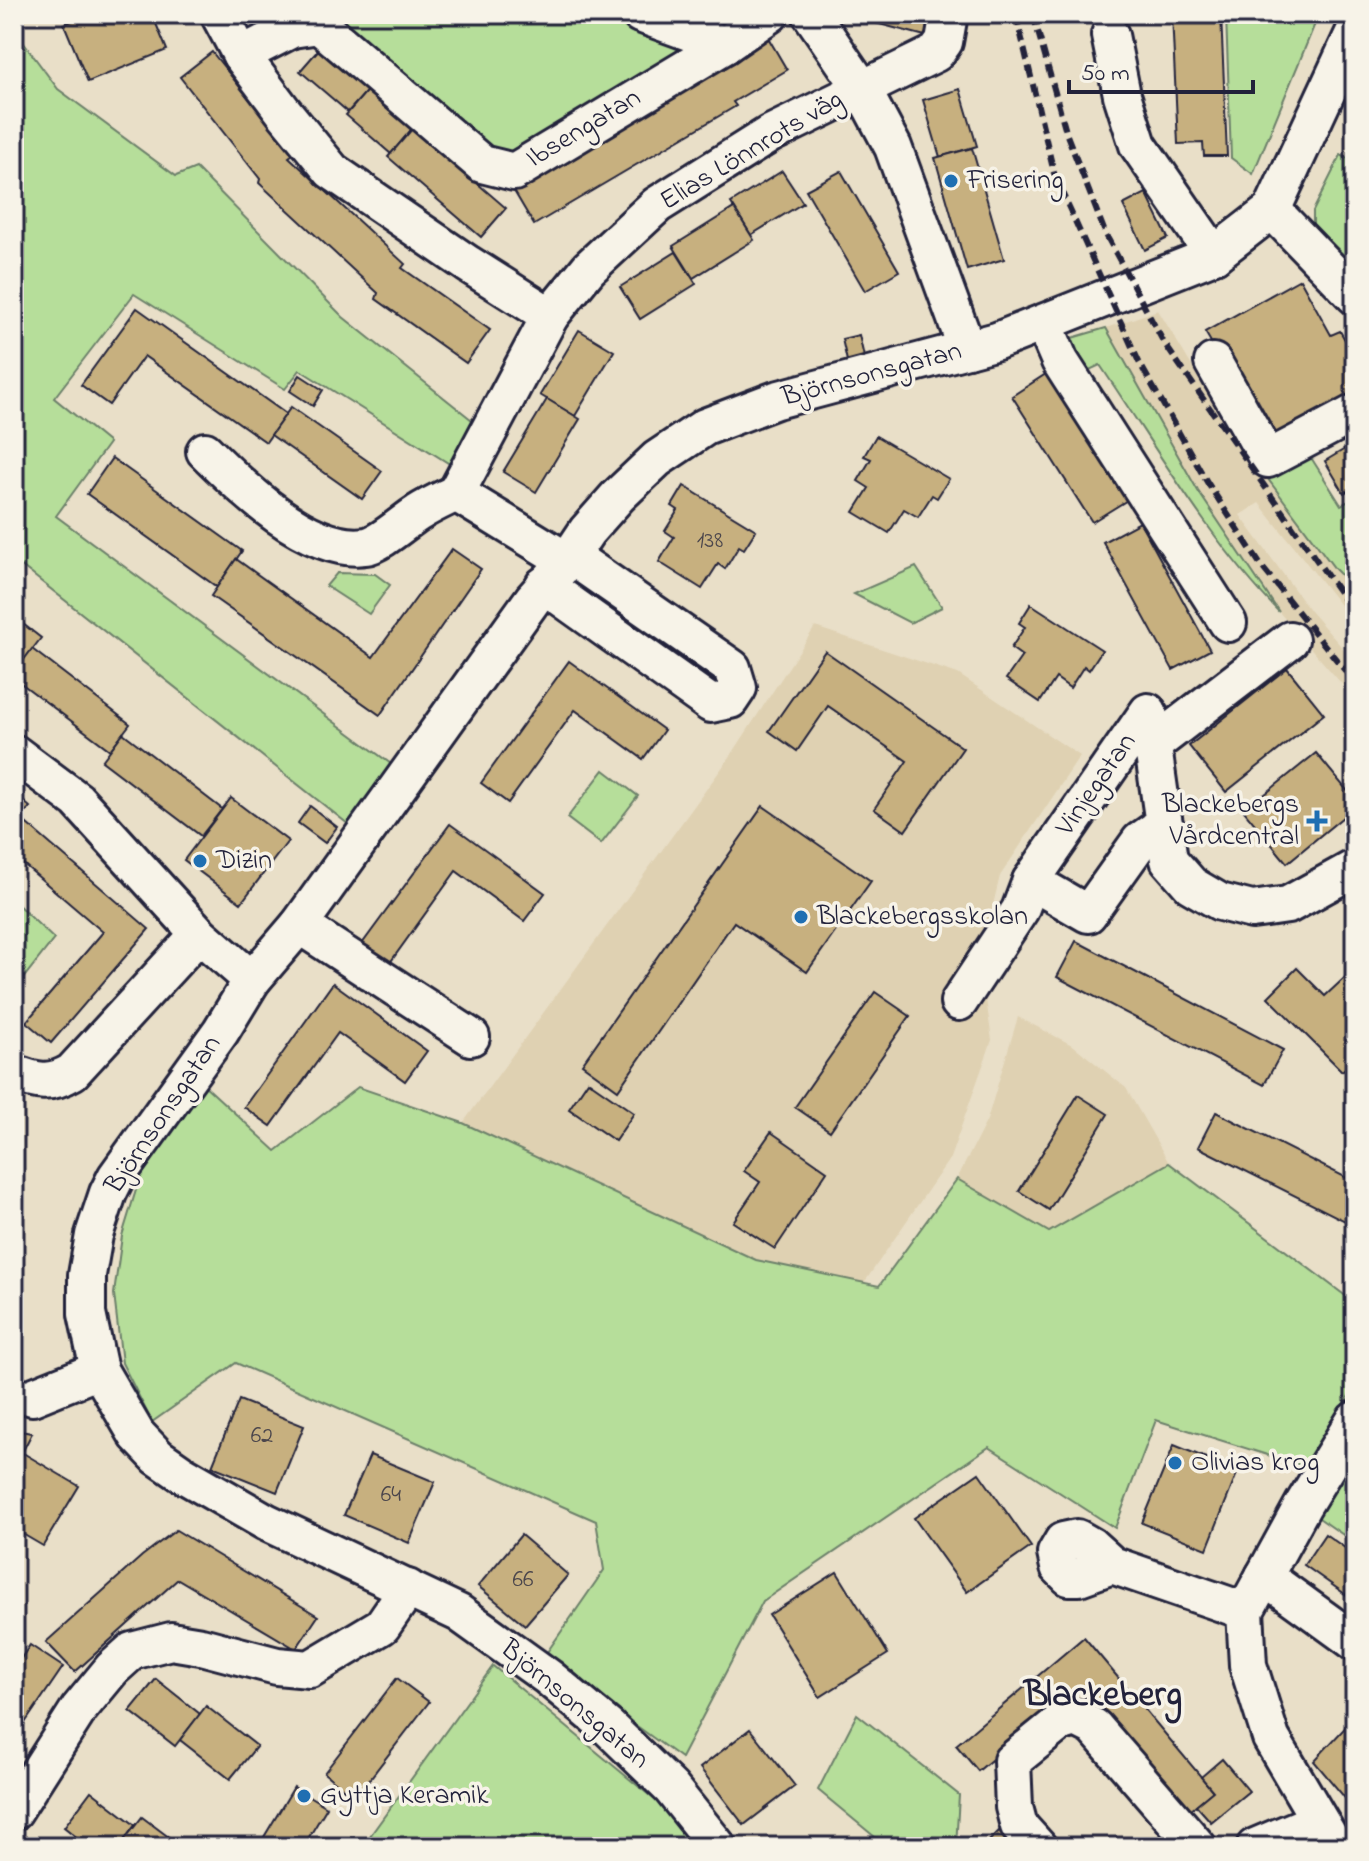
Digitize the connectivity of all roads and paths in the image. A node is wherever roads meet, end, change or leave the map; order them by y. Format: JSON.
{"nodes":[{"id":1,"x":219,"y":14,"type":"edge"},
{"id":2,"x":640,"y":14,"type":"edge"},
{"id":3,"x":770,"y":14,"type":"edge"},
{"id":4,"x":811,"y":14,"type":"edge"},
{"id":5,"x":949,"y":14,"type":"edge"},
{"id":6,"x":294,"y":22,"type":"edge"},
{"id":7,"x":1355,"y":31,"type":"edge"},
{"id":8,"x":1110,"y":35,"type":"dead end"},
{"id":9,"x":725,"y":45,"type":"junction"},
{"id":10,"x":241,"y":55,"type":"junction"},
{"id":11,"x":861,"y":87,"type":"junction"},
{"id":12,"x":1272,"y":210,"type":"junction"},
{"id":13,"x":1214,"y":255,"type":"junction"},
{"id":14,"x":1355,"y":296,"type":"edge"},
{"id":15,"x":550,"y":316,"type":"junction"},
{"id":16,"x":1044,"y":324,"type":"junction"},
{"id":17,"x":967,"y":349,"type":"junction"},
{"id":18,"x":1213,"y":362,"type":"dead end"},
{"id":19,"x":1355,"y":413,"type":"edge"},
{"id":20,"x":205,"y":451,"type":"dead end"},
{"id":21,"x":456,"y":493,"type":"junction"},
{"id":22,"x":561,"y":567,"type":"junction"},
{"id":23,"x":1228,"y":623,"type":"dead end"},
{"id":24,"x":1290,"y":640,"type":"dead end"},
{"id":25,"x":1153,"y":745,"type":"junction"},
{"id":26,"x":14,"y":753,"type":"edge"},
{"id":27,"x":1164,"y":824,"type":"junction"},
{"id":28,"x":1355,"y":868,"type":"edge"},
{"id":29,"x":1031,"y":881,"type":"junction"},
{"id":30,"x":299,"y":925,"type":"junction"},
{"id":31,"x":199,"y":934,"type":"junction"},
{"id":32,"x":252,"y":980,"type":"junction"},
{"id":33,"x":959,"y":1002,"type":"dead end"},
{"id":34,"x":471,"y":1037,"type":"dead end"},
{"id":35,"x":14,"y":1073,"type":"edge"},
{"id":36,"x":99,"y":1370,"type":"junction"},
{"id":37,"x":32,"y":1397,"type":"dead end"},
{"id":38,"x":1355,"y":1420,"type":"edge"},
{"id":39,"x":1112,"y":1565,"type":"dead end"},
{"id":40,"x":1264,"y":1576,"type":"junction"},
{"id":41,"x":408,"y":1588,"type":"junction"},
{"id":42,"x":1245,"y":1611,"type":"junction"},
{"id":43,"x":1355,"y":1642,"type":"edge"},
{"id":44,"x":14,"y":1811,"type":"edge"},
{"id":45,"x":1326,"y":1834,"type":"edge"},
{"id":46,"x":1029,"y":1836,"type":"edge"},
{"id":47,"x":718,"y":1847,"type":"edge"},
{"id":48,"x":1198,"y":1847,"type":"edge"},
{"id":49,"x":1255,"y":1847,"type":"edge"}],
"edges":[{"from":1,"to":10,"type":"street"},
{"from":2,"to":9,"type":"street"},
{"from":3,"to":9,"type":"street","name":"Ibsengatan"},
{"from":4,"to":11,"type":"street"},
{"from":5,"to":11,"type":"street"},
{"from":6,"to":9,"type":"street","name":"Ibsengatan"},
{"from":6,"to":10,"type":"street","name":"Ibsengatan"},
{"from":7,"to":12,"type":"street","name":"Björnsonsgatan"},
{"from":8,"to":13,"type":"street"},
{"from":10,"to":15,"type":"street"},
{"from":11,"to":15,"type":"street","name":"Elias Lönnrots väg"},
{"from":11,"to":17,"type":"street"},
{"from":12,"to":13,"type":"street","name":"Björnsonsgatan"},
{"from":12,"to":14,"type":"street"},
{"from":13,"to":16,"type":"street","name":"Björnsonsgatan"},
{"from":15,"to":21,"type":"street","name":"Elias Lönnrots väg"},
{"from":16,"to":17,"type":"street","name":"Björnsonsgatan"},
{"from":16,"to":23,"type":"street"},
{"from":17,"to":22,"type":"street","name":"Björnsonsgatan"},
{"from":18,"to":19,"type":"street"},
{"from":20,"to":21,"type":"street"},
{"from":21,"to":22,"type":"street"},
{"from":22,"to":22,"type":"street"},
{"from":22,"to":30,"type":"street","name":"Björnsonsgatan"},
{"from":24,"to":25,"type":"street"},
{"from":25,"to":27,"type":"street","name":"Vinjegatan"},
{"from":25,"to":29,"type":"street","name":"Vinjegatan"},
{"from":26,"to":31,"type":"street"},
{"from":27,"to":28,"type":"street","name":"Vinjegatan"},
{"from":27,"to":29,"type":"street"},
{"from":29,"to":33,"type":"street"},
{"from":30,"to":32,"type":"street","name":"Björnsonsgatan"},
{"from":30,"to":34,"type":"street"},
{"from":31,"to":32,"type":"street"},
{"from":31,"to":35,"type":"street"},
{"from":32,"to":36,"type":"street","name":"Björnsonsgatan"},
{"from":36,"to":37,"type":"street"},
{"from":36,"to":41,"type":"street","name":"Björnsonsgatan"},
{"from":38,"to":40,"type":"street"},
{"from":39,"to":42,"type":"street"},
{"from":40,"to":42,"type":"street"},
{"from":40,"to":43,"type":"street"},
{"from":41,"to":44,"type":"street"},
{"from":41,"to":47,"type":"street","name":"Björnsonsgatan"},
{"from":42,"to":45,"type":"street"},
{"from":45,"to":49,"type":"street"},
{"from":46,"to":48,"type":"street"}]}
